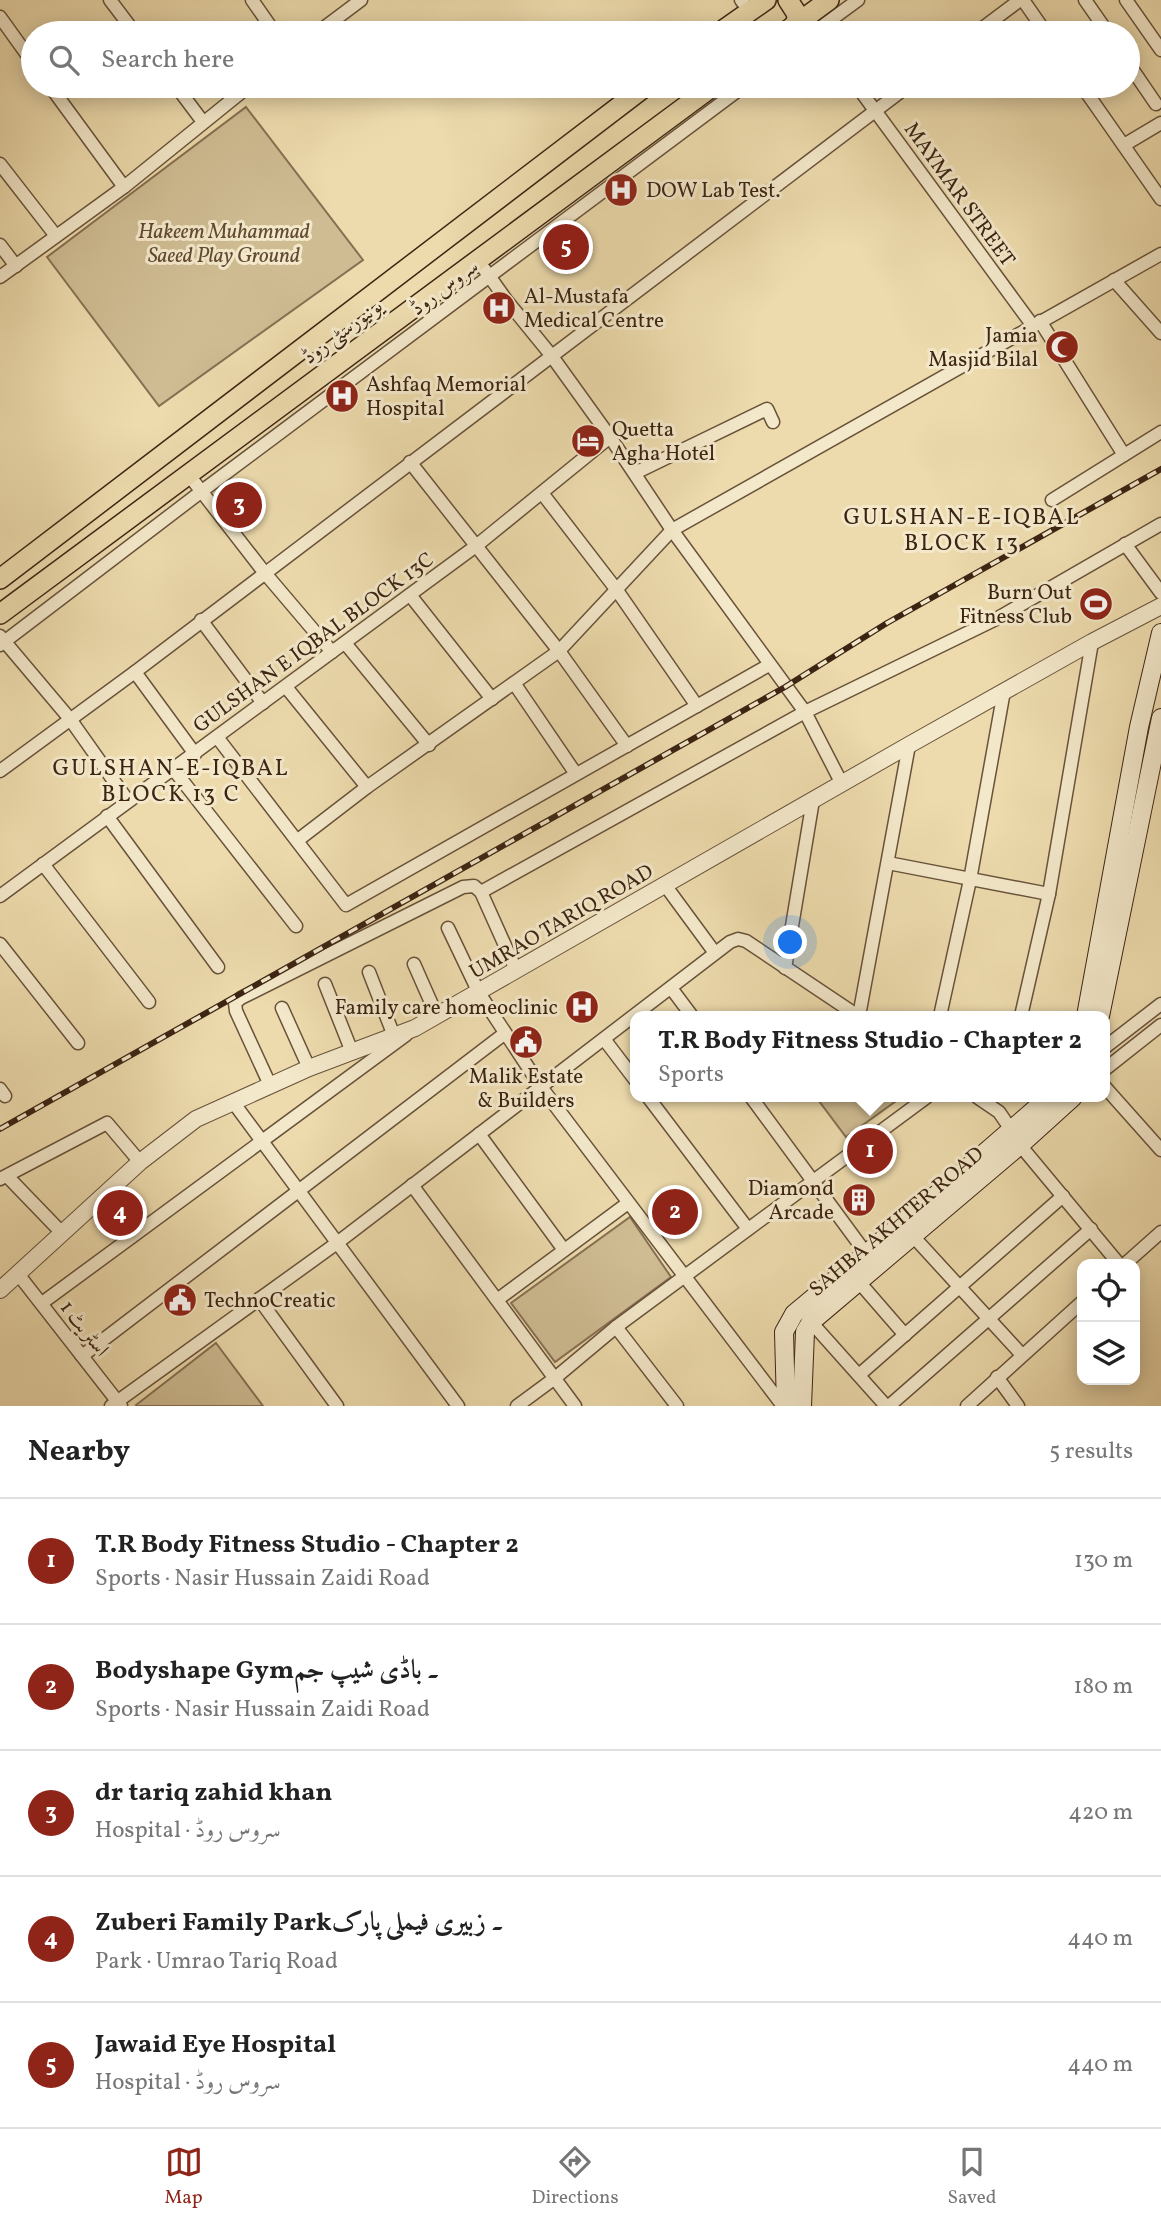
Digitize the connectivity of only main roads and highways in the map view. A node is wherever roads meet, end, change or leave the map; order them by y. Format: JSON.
{"nodes":[{"id":1,"x":788,"y":0,"type":"edge"},
{"id":2,"x":756,"y":3,"type":"edge"},
{"id":3,"x":810,"y":20,"type":"edge"},
{"id":4,"x":734,"y":21,"type":"edge"},
{"id":5,"x":630,"y":98,"type":"edge"},
{"id":6,"x":697,"y":98,"type":"edge"},
{"id":7,"x":0,"y":579,"type":"edge"},
{"id":8,"x":0,"y":614,"type":"edge"},
{"id":9,"x":1161,"y":632,"type":"edge"},
{"id":10,"x":1161,"y":718,"type":"edge"},
{"id":11,"x":1094,"y":1011,"type":"edge"},
{"id":12,"x":1045,"y":1102,"type":"edge"},
{"id":13,"x":1066,"y":1102,"type":"edge"},
{"id":14,"x":1016,"y":1138,"type":"junction"},
{"id":15,"x":785,"y":1406,"type":"edge"},
{"id":16,"x":802,"y":1406,"type":"edge"}],
"edges":[{"from":1,"to":3,"type":"main road"},
{"from":2,"to":4,"type":"main road"},
{"from":5,"to":7,"type":"main road","name":"یونیورسٹی روڈ"},
{"from":6,"to":8,"type":"main road","name":"یونیورسٹی روڈ"},
{"from":9,"to":11,"type":"main road"},
{"from":10,"to":11,"type":"main road"},
{"from":12,"to":14,"type":"main road","name":"SAHBA AKHTER ROAD"},
{"from":13,"to":14,"type":"main road","name":"SAHBA AKHTER ROAD"},
{"from":14,"to":15,"type":"main road","name":"SAHBA AKHTER ROAD"},
{"from":14,"to":16,"type":"main road","name":"SAHBA AKHTER ROAD"}]}
